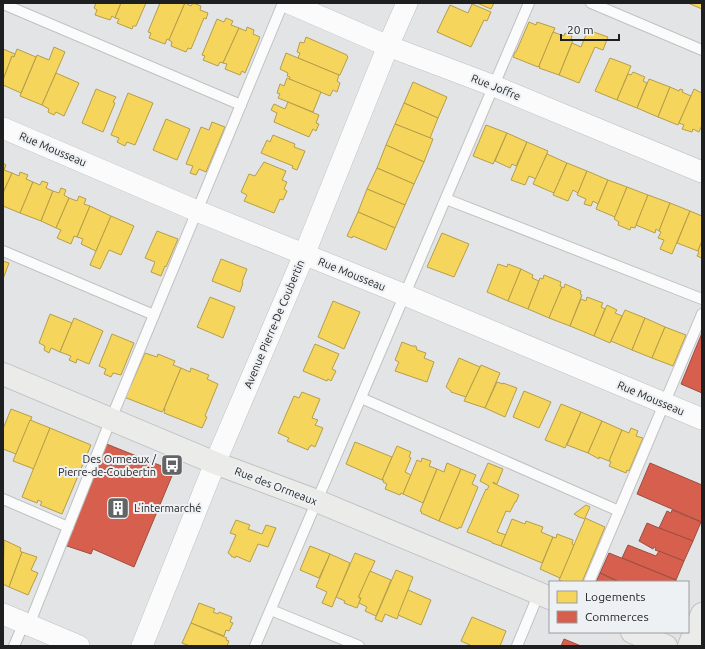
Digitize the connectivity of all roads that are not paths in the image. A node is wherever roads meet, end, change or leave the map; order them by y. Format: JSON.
{"nodes":[{"id":1,"x":283,"y":3,"type":"edge"},
{"id":2,"x":289,"y":3,"type":"edge"},
{"id":3,"x":406,"y":3,"type":"edge"},
{"id":4,"x":529,"y":3,"type":"edge"},
{"id":5,"x":591,"y":3,"type":"edge"},
{"id":6,"x":3,"y":4,"type":"edge"},
{"id":7,"x":388,"y":46,"type":"junction"},
{"id":8,"x":702,"y":50,"type":"edge"},
{"id":9,"x":494,"y":86,"type":"junction"},
{"id":10,"x":241,"y":105,"type":"junction"},
{"id":11,"x":3,"y":128,"type":"edge"},
{"id":12,"x":702,"y":172,"type":"edge"},
{"id":13,"x":446,"y":199,"type":"junction"},
{"id":14,"x":197,"y":211,"type":"junction"},
{"id":15,"x":3,"y":251,"type":"edge"},
{"id":16,"x":304,"y":255,"type":"junction"},
{"id":17,"x":405,"y":295,"type":"junction"},
{"id":18,"x":702,"y":300,"type":"edge"},
{"id":19,"x":702,"y":314,"type":"edge"},
{"id":20,"x":154,"y":315,"type":"junction"},
{"id":21,"x":3,"y":374,"type":"edge"},
{"id":22,"x":361,"y":398,"type":"junction"},
{"id":23,"x":664,"y":404,"type":"junction"},
{"id":24,"x":111,"y":419,"type":"junction"},
{"id":25,"x":702,"y":420,"type":"edge"},
{"id":26,"x":215,"y":463,"type":"junction"},
{"id":27,"x":3,"y":499,"type":"edge"},
{"id":28,"x":317,"y":501,"type":"junction"},
{"id":29,"x":619,"y":511,"type":"junction"},
{"id":30,"x":68,"y":527,"type":"junction"},
{"id":31,"x":589,"y":581,"type":"edge"},
{"id":32,"x":544,"y":596,"type":"edge"},
{"id":33,"x":271,"y":610,"type":"junction"},
{"id":34,"x":3,"y":614,"type":"edge"},
{"id":35,"x":702,"y":614,"type":"edge"},
{"id":36,"x":26,"y":624,"type":"junction"},
{"id":37,"x":634,"y":633,"type":"edge"},
{"id":38,"x":14,"y":646,"type":"edge"},
{"id":39,"x":79,"y":646,"type":"edge"},
{"id":40,"x":142,"y":646,"type":"edge"},
{"id":41,"x":255,"y":646,"type":"edge"},
{"id":42,"x":359,"y":646,"type":"edge"},
{"id":43,"x":517,"y":646,"type":"edge"},
{"id":44,"x":666,"y":646,"type":"edge"},
{"id":45,"x":689,"y":646,"type":"edge"}],
"edges":[{"from":1,"to":10,"type":"lane"},
{"from":2,"to":7,"type":"street","name":"Rue Joffre"},
{"from":3,"to":7,"type":"street","name":"Avenue Pierre-De Coubertin"},
{"from":4,"to":9,"type":"lane"},
{"from":5,"to":8,"type":"lane"},
{"from":6,"to":10,"type":"lane"},
{"from":7,"to":9,"type":"street","name":"Rue Joffre"},
{"from":7,"to":16,"type":"street","name":"Avenue Pierre-De Coubertin"},
{"from":9,"to":12,"type":"street","name":"Rue Joffre"},
{"from":9,"to":13,"type":"lane"},
{"from":10,"to":14,"type":"lane"},
{"from":11,"to":14,"type":"street","name":"Rue Mousseau"},
{"from":13,"to":17,"type":"lane"},
{"from":13,"to":18,"type":"lane"},
{"from":14,"to":16,"type":"street","name":"Rue Mousseau"},
{"from":14,"to":20,"type":"lane"},
{"from":15,"to":20,"type":"lane"},
{"from":16,"to":17,"type":"street","name":"Rue Mousseau"},
{"from":16,"to":26,"type":"street","name":"Avenue Pierre-De Coubertin"},
{"from":17,"to":22,"type":"lane"},
{"from":17,"to":23,"type":"street","name":"Rue Mousseau"},
{"from":19,"to":23,"type":"lane"},
{"from":20,"to":24,"type":"lane"},
{"from":21,"to":24,"type":"street","name":"Rue des Ormeaux"},
{"from":22,"to":28,"type":"lane"},
{"from":22,"to":29,"type":"lane"},
{"from":23,"to":25,"type":"street","name":"Rue Mousseau"},
{"from":23,"to":29,"type":"lane"},
{"from":24,"to":26,"type":"street","name":"Rue des Ormeaux"},
{"from":24,"to":30,"type":"lane"},
{"from":26,"to":28,"type":"street","name":"Rue des Ormeaux"},
{"from":26,"to":40,"type":"street","name":"Avenue Pierre-De Coubertin"},
{"from":27,"to":30,"type":"lane"},
{"from":28,"to":32,"type":"street","name":"Rue des Ormeaux"},
{"from":28,"to":33,"type":"lane"},
{"from":29,"to":31,"type":"lane"},
{"from":30,"to":36,"type":"lane"},
{"from":32,"to":43,"type":"lane"},
{"from":33,"to":41,"type":"lane"},
{"from":33,"to":42,"type":"lane"},
{"from":34,"to":36,"type":"street"},
{"from":35,"to":45,"type":"street"},
{"from":36,"to":38,"type":"lane"},
{"from":36,"to":39,"type":"street"},
{"from":37,"to":44,"type":"street"}]}
